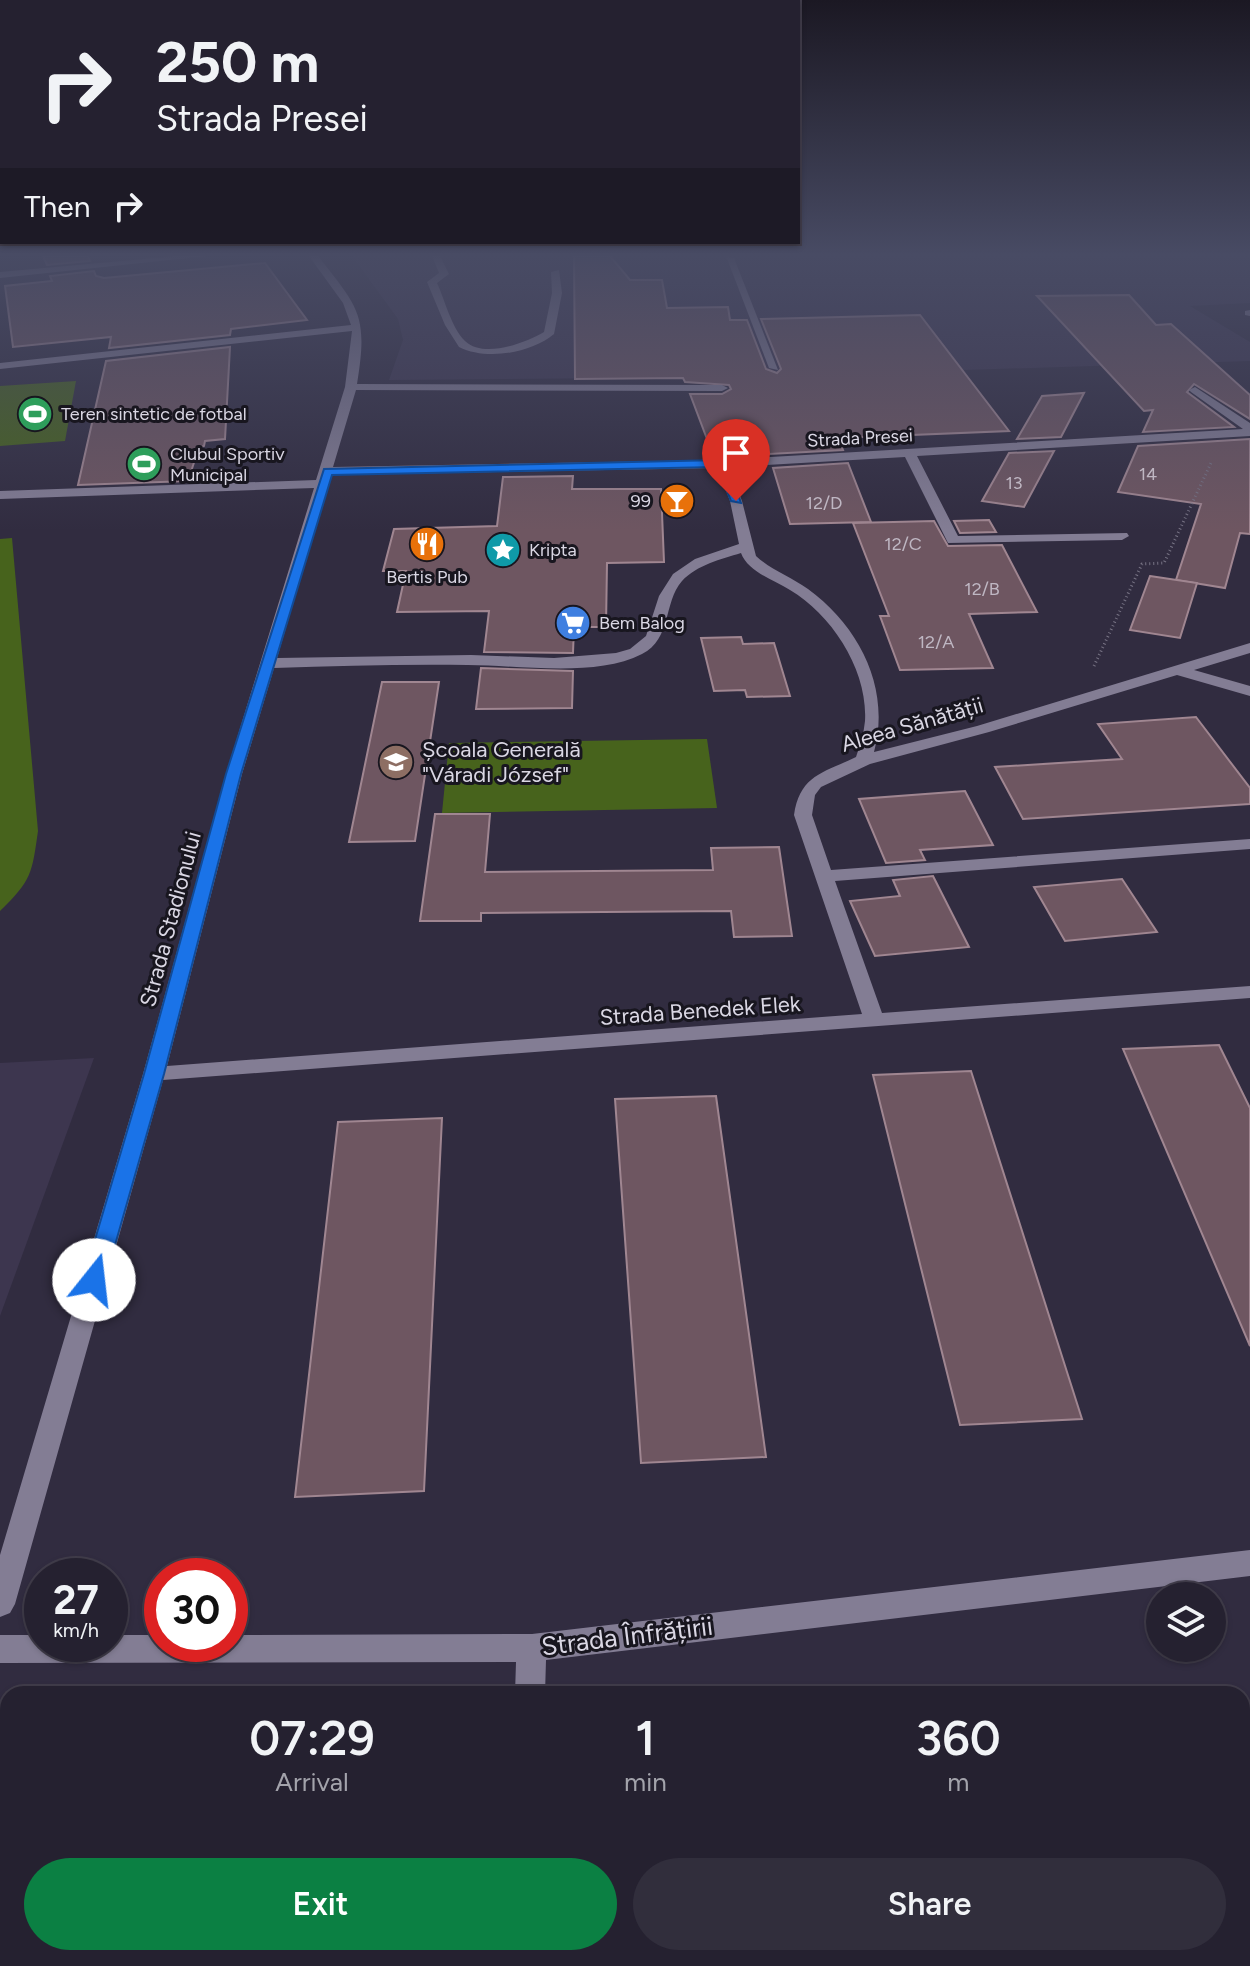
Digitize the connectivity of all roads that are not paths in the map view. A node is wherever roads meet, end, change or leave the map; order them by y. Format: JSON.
{"nodes":[{"id":1,"x":168,"y":348,"type":"edge"},
{"id":2,"x":356,"y":348,"type":"edge"},
{"id":3,"x":470,"y":348,"type":"edge"},
{"id":4,"x":516,"y":348,"type":"edge"},
{"id":5,"x":766,"y":348,"type":"edge"},
{"id":6,"x":0,"y":366,"type":"edge"},
{"id":7,"x":774,"y":368,"type":"dead end"},
{"id":8,"x":351,"y":387,"type":"junction"},
{"id":9,"x":722,"y":388,"type":"dead end"},
{"id":10,"x":1195,"y":390,"type":"dead end"},
{"id":11,"x":1250,"y":430,"type":"edge"},
{"id":12,"x":909,"y":453,"type":"junction"},
{"id":13,"x":722,"y":464,"type":"junction"},
{"id":14,"x":326,"y":478,"type":"junction"},
{"id":15,"x":0,"y":495,"type":"edge"},
{"id":16,"x":1122,"y":536,"type":"dead end"},
{"id":17,"x":744,"y":547,"type":"junction"},
{"id":18,"x":1250,"y":648,"type":"edge"},
{"id":19,"x":269,"y":663,"type":"junction"},
{"id":20,"x":1177,"y":670,"type":"junction"},
{"id":21,"x":1250,"y":691,"type":"edge"},
{"id":22,"x":864,"y":760,"type":"junction"},
{"id":23,"x":1250,"y":844,"type":"edge"},
{"id":24,"x":822,"y":876,"type":"junction"},
{"id":25,"x":1250,"y":992,"type":"edge"},
{"id":26,"x":875,"y":1021,"type":"junction"},
{"id":27,"x":154,"y":1074,"type":"junction"},
{"id":28,"x":1250,"y":1563,"type":"edge"},
{"id":29,"x":0,"y":1604,"type":"edge"},
{"id":30,"x":532,"y":1648,"type":"junction"},
{"id":31,"x":0,"y":1649,"type":"edge"},
{"id":32,"x":530,"y":1686,"type":"edge"}],
"edges":[{"from":1,"to":6,"type":"street"},
{"from":2,"to":8,"type":"street","name":"Strada Stadionului"},
{"from":3,"to":4,"type":"street"},
{"from":5,"to":7,"type":"street"},
{"from":8,"to":9,"type":"street"},
{"from":8,"to":14,"type":"street","name":"Strada Stadionului"},
{"from":10,"to":11,"type":"street"},
{"from":11,"to":12,"type":"street","name":"Strada Presei"},
{"from":12,"to":13,"type":"street","name":"Strada Presei"},
{"from":12,"to":16,"type":"street"},
{"from":13,"to":14,"type":"street","name":"Strada Presei"},
{"from":13,"to":17,"type":"street"},
{"from":14,"to":15,"type":"street","name":"Strada Presei"},
{"from":14,"to":19,"type":"street","name":"Strada Stadionului"},
{"from":17,"to":19,"type":"street"},
{"from":17,"to":22,"type":"street"},
{"from":18,"to":20,"type":"street","name":"Aleea Sănătății"},
{"from":19,"to":27,"type":"street","name":"Strada Stadionului"},
{"from":20,"to":21,"type":"street"},
{"from":20,"to":22,"type":"street","name":"Aleea Sănătății"},
{"from":22,"to":24,"type":"street","name":"Aleea Sănătății"},
{"from":23,"to":24,"type":"street"},
{"from":24,"to":26,"type":"street","name":"Aleea Sănătății"},
{"from":25,"to":26,"type":"street","name":"Strada Benedek Elek"},
{"from":26,"to":27,"type":"street","name":"Strada Benedek Elek"},
{"from":27,"to":29,"type":"street","name":"Strada Stadionului"},
{"from":28,"to":30,"type":"street","name":"Strada Înfrățirii"},
{"from":30,"to":31,"type":"street","name":"Strada Înfrățirii"},
{"from":30,"to":32,"type":"street"}]}
